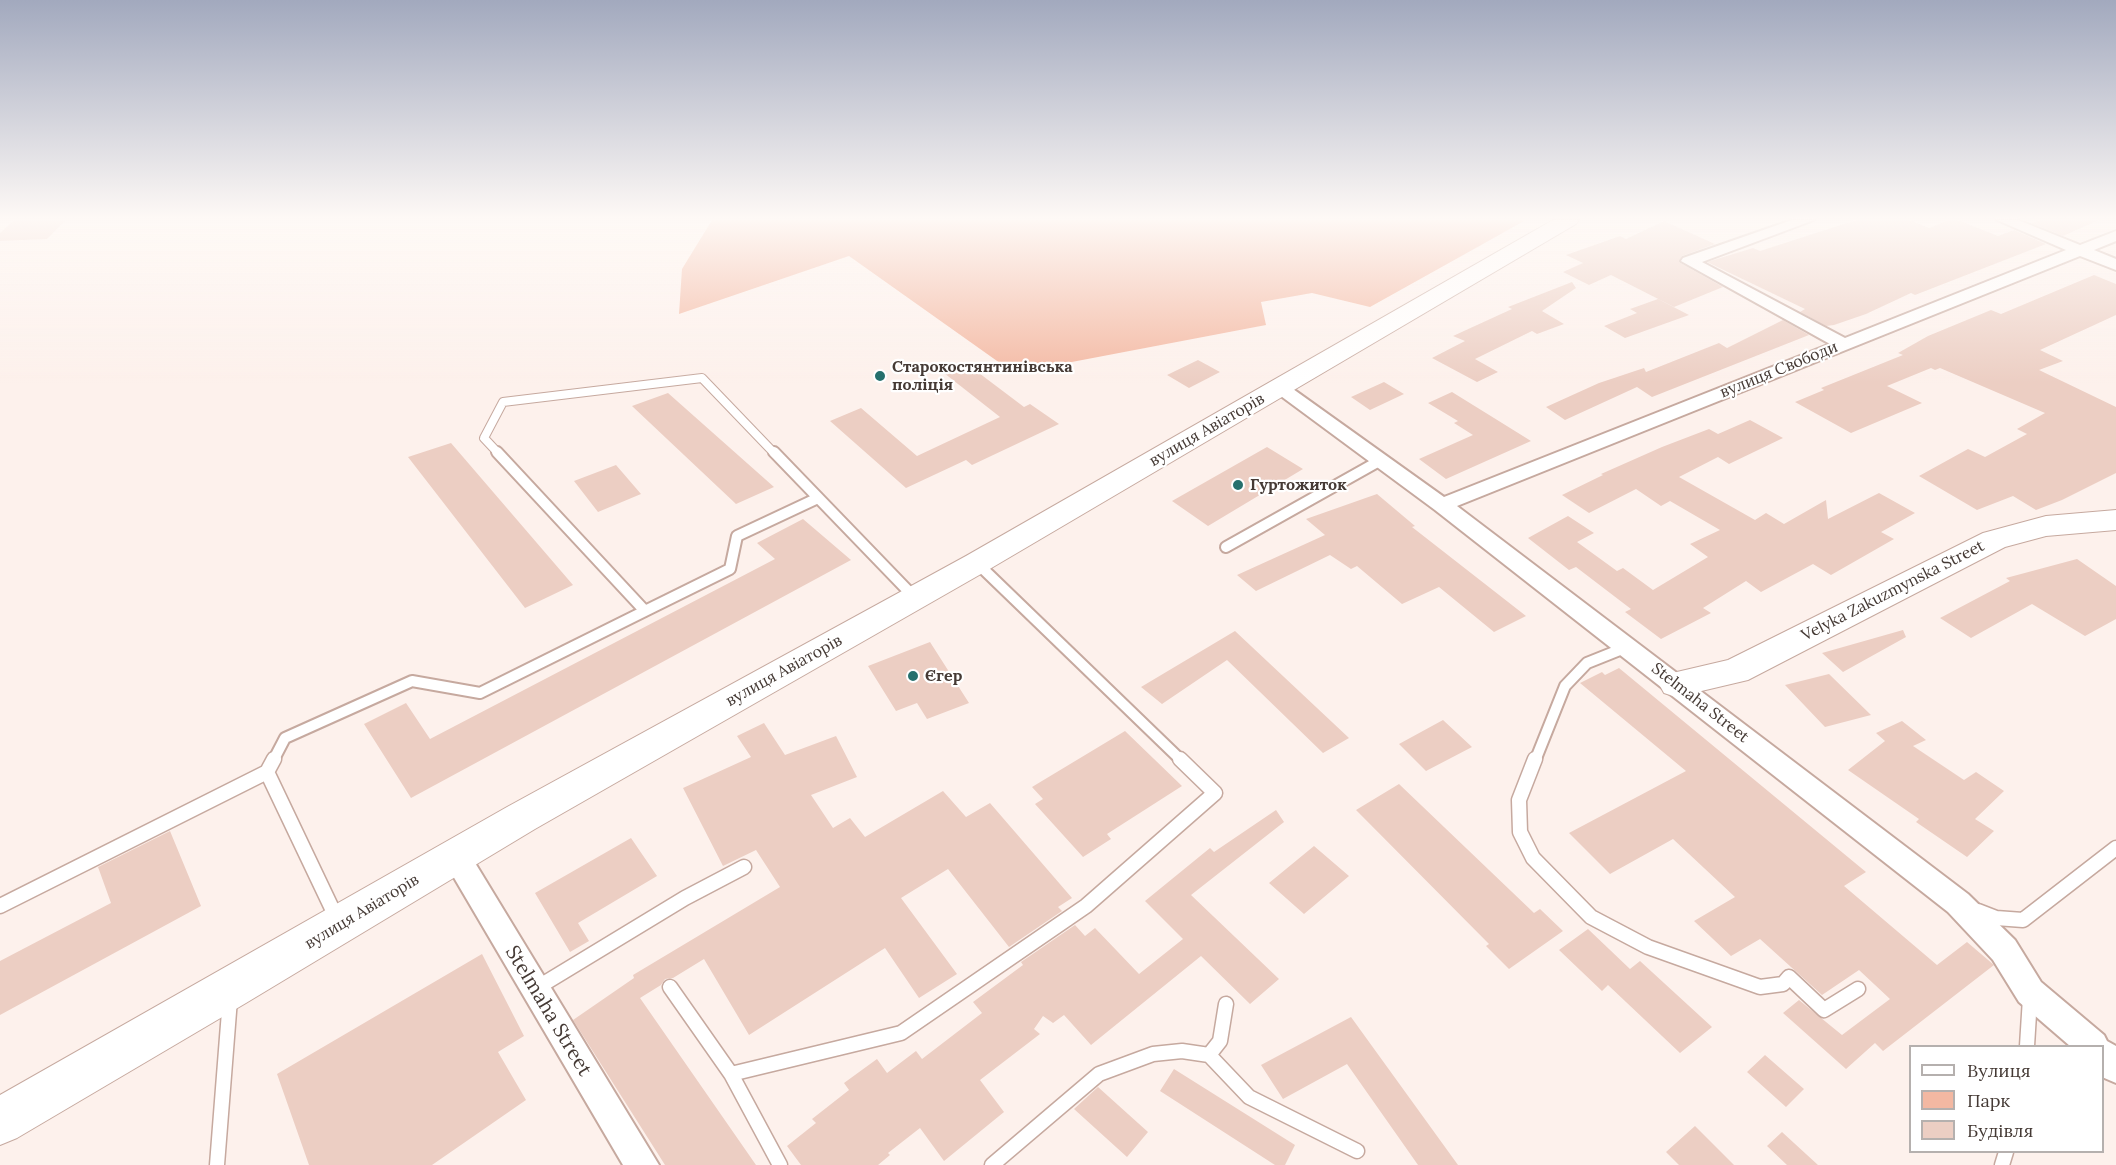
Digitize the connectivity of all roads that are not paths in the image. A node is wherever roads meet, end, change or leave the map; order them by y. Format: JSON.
{"nodes":[{"id":1,"x":1475,"y":274,"type":"edge"},
{"id":2,"x":1714,"y":274,"type":"edge"},
{"id":3,"x":2018,"y":274,"type":"edge"},
{"id":4,"x":1844,"y":344,"type":"junction"},
{"id":5,"x":1279,"y":388,"type":"junction"},
{"id":6,"x":1381,"y":460,"type":"junction"},
{"id":7,"x":818,"y":498,"type":"junction"},
{"id":8,"x":1442,"y":505,"type":"junction"},
{"id":9,"x":2116,"y":520,"type":"edge"},
{"id":10,"x":1226,"y":547,"type":"dead end"},
{"id":11,"x":977,"y":563,"type":"junction"},
{"id":12,"x":915,"y":598,"type":"junction"},
{"id":13,"x":645,"y":611,"type":"junction"},
{"id":14,"x":1627,"y":647,"type":"junction"},
{"id":15,"x":1676,"y":684,"type":"junction"},
{"id":16,"x":267,"y":772,"type":"junction"},
{"id":17,"x":2116,"y":848,"type":"edge"},
{"id":18,"x":456,"y":856,"type":"junction"},
{"id":19,"x":744,"y":867,"type":"dead end"},
{"id":20,"x":1958,"y":903,"type":"junction"},
{"id":21,"x":0,"y":906,"type":"edge"},
{"id":22,"x":340,"y":925,"type":"junction"},
{"id":23,"x":670,"y":987,"type":"dead end"},
{"id":24,"x":231,"y":989,"type":"junction"},
{"id":25,"x":535,"y":989,"type":"junction"},
{"id":26,"x":1858,"y":990,"type":"dead end"},
{"id":27,"x":2030,"y":992,"type":"junction"},
{"id":28,"x":1226,"y":1004,"type":"dead end"},
{"id":29,"x":2027,"y":1045,"type":"edge"},
{"id":30,"x":2090,"y":1045,"type":"edge"},
{"id":31,"x":1209,"y":1055,"type":"junction"},
{"id":32,"x":2104,"y":1056,"type":"edge"},
{"id":33,"x":2116,"y":1067,"type":"edge"},
{"id":34,"x":730,"y":1074,"type":"junction"},
{"id":35,"x":0,"y":1121,"type":"edge"},
{"id":36,"x":1357,"y":1151,"type":"dead end"},
{"id":37,"x":217,"y":1165,"type":"edge"},
{"id":38,"x":642,"y":1165,"type":"edge"},
{"id":39,"x":780,"y":1165,"type":"edge"},
{"id":40,"x":992,"y":1165,"type":"edge"}],
"edges":[{"from":1,"to":5,"type":"street","name":"вулиця Авіаторів"},
{"from":2,"to":4,"type":"street"},
{"from":3,"to":4,"type":"street","name":"вулиця Свободи"},
{"from":4,"to":8,"type":"street","name":"вулиця Свободи"},
{"from":5,"to":6,"type":"street","name":"Stelmaha Street"},
{"from":5,"to":11,"type":"street","name":"вулиця Авіаторів"},
{"from":6,"to":8,"type":"street","name":"Stelmaha Street"},
{"from":6,"to":10,"type":"lane"},
{"from":7,"to":12,"type":"lane"},
{"from":7,"to":13,"type":"lane"},
{"from":7,"to":13,"type":"lane"},
{"from":8,"to":14,"type":"street","name":"Stelmaha Street"},
{"from":9,"to":15,"type":"street","name":"Velyka Zakuzmynska Street"},
{"from":11,"to":12,"type":"street","name":"вулиця Авіаторів"},
{"from":11,"to":34,"type":"lane"},
{"from":12,"to":18,"type":"street","name":"вулиця Авіаторів"},
{"from":13,"to":16,"type":"lane"},
{"from":14,"to":15,"type":"street","name":"Stelmaha Street"},
{"from":14,"to":26,"type":"lane"},
{"from":15,"to":20,"type":"street","name":"Stelmaha Street"},
{"from":16,"to":21,"type":"lane"},
{"from":16,"to":22,"type":"lane"},
{"from":17,"to":20,"type":"lane"},
{"from":18,"to":22,"type":"street","name":"вулиця Авіаторів"},
{"from":18,"to":25,"type":"street","name":"Stelmaha Street"},
{"from":19,"to":25,"type":"lane"},
{"from":20,"to":27,"type":"street","name":"Stelmaha Street"},
{"from":22,"to":24,"type":"street","name":"вулиця Авіаторів"},
{"from":23,"to":34,"type":"lane"},
{"from":24,"to":35,"type":"street","name":"вулиця Авіаторів"},
{"from":24,"to":37,"type":"lane"},
{"from":25,"to":38,"type":"street","name":"Stelmaha Street"},
{"from":27,"to":29,"type":"lane"},
{"from":27,"to":30,"type":"street","name":"Stelmaha Street"},
{"from":28,"to":31,"type":"lane"},
{"from":31,"to":36,"type":"lane"},
{"from":31,"to":40,"type":"lane"},
{"from":32,"to":33,"type":"street"},
{"from":34,"to":39,"type":"lane"}]}
